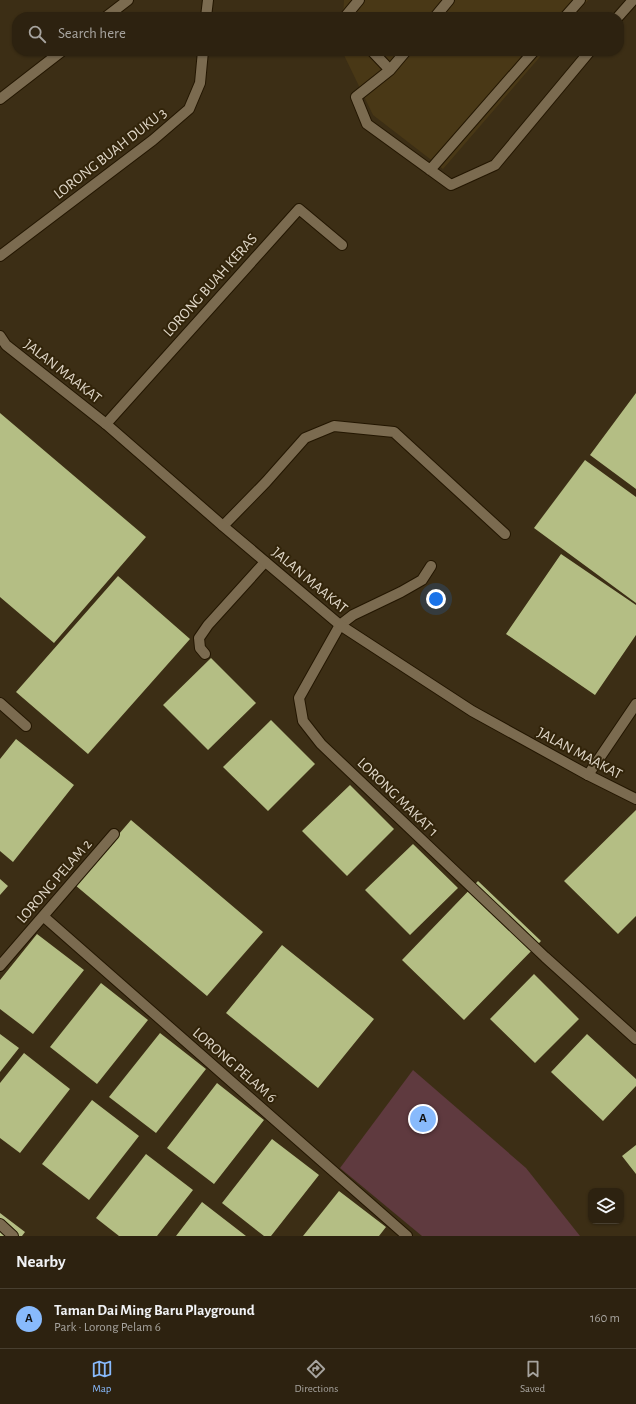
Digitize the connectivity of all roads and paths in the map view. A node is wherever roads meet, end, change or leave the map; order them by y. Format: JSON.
{"nodes":[{"id":1,"x":128,"y":0,"type":"edge"},
{"id":2,"x":208,"y":0,"type":"edge"},
{"id":3,"x":360,"y":0,"type":"edge"},
{"id":4,"x":449,"y":0,"type":"edge"},
{"id":5,"x":580,"y":0,"type":"edge"},
{"id":6,"x":633,"y":0,"type":"edge"},
{"id":7,"x":112,"y":12,"type":"edge"},
{"id":8,"x":207,"y":12,"type":"edge"},
{"id":9,"x":349,"y":12,"type":"edge"},
{"id":10,"x":439,"y":12,"type":"edge"},
{"id":11,"x":569,"y":12,"type":"edge"},
{"id":12,"x":622,"y":12,"type":"edge"},
{"id":13,"x":56,"y":56,"type":"edge"},
{"id":14,"x":203,"y":56,"type":"edge"},
{"id":15,"x":377,"y":56,"type":"edge"},
{"id":16,"x":402,"y":56,"type":"edge"},
{"id":17,"x":530,"y":56,"type":"edge"},
{"id":18,"x":586,"y":56,"type":"edge"},
{"id":19,"x":390,"y":70,"type":"junction"},
{"id":20,"x":0,"y":99,"type":"edge"},
{"id":21,"x":430,"y":170,"type":"junction"},
{"id":22,"x":342,"y":245,"type":"dead end"},
{"id":23,"x":0,"y":256,"type":"edge"},
{"id":24,"x":0,"y":336,"type":"edge"},
{"id":25,"x":106,"y":424,"type":"junction"},
{"id":26,"x":223,"y":526,"type":"junction"},
{"id":27,"x":505,"y":534,"type":"dead end"},
{"id":28,"x":265,"y":562,"type":"junction"},
{"id":29,"x":431,"y":566,"type":"dead end"},
{"id":30,"x":340,"y":625,"type":"junction"},
{"id":31,"x":205,"y":654,"type":"dead end"},
{"id":32,"x":0,"y":703,"type":"edge"},
{"id":33,"x":636,"y":704,"type":"edge"},
{"id":34,"x":26,"y":726,"type":"dead end"},
{"id":35,"x":588,"y":775,"type":"junction"},
{"id":36,"x":636,"y":799,"type":"edge"},
{"id":37,"x":114,"y":834,"type":"dead end"},
{"id":38,"x":43,"y":916,"type":"junction"},
{"id":39,"x":0,"y":966,"type":"edge"},
{"id":40,"x":636,"y":1039,"type":"edge"},
{"id":41,"x":0,"y":1224,"type":"edge"},
{"id":42,"x":13,"y":1236,"type":"edge"},
{"id":43,"x":407,"y":1236,"type":"edge"}],
"edges":[{"from":1,"to":7,"type":"street"},
{"from":2,"to":8,"type":"street"},
{"from":3,"to":9,"type":"street"},
{"from":4,"to":10,"type":"street"},
{"from":5,"to":11,"type":"street"},
{"from":6,"to":12,"type":"street"},
{"from":13,"to":20,"type":"street"},
{"from":14,"to":23,"type":"street","name":"LORONG BUAH DUKU 3"},
{"from":15,"to":19,"type":"street"},
{"from":16,"to":19,"type":"street"},
{"from":17,"to":21,"type":"street"},
{"from":18,"to":21,"type":"street"},
{"from":19,"to":21,"type":"street"},
{"from":22,"to":25,"type":"street","name":"LORONG BUAH KERAS"},
{"from":24,"to":25,"type":"street","name":"JALAN MAAKAT"},
{"from":25,"to":26,"type":"street","name":"JALAN MAAKAT"},
{"from":26,"to":27,"type":"street"},
{"from":26,"to":28,"type":"street","name":"JALAN MAAKAT"},
{"from":28,"to":30,"type":"street","name":"JALAN MAAKAT"},
{"from":28,"to":31,"type":"street"},
{"from":29,"to":30,"type":"street","name":"LORONG MAKAT 1"},
{"from":30,"to":35,"type":"street","name":"JALAN MAAKAT"},
{"from":30,"to":40,"type":"street","name":"LORONG MAKAT 1"},
{"from":32,"to":34,"type":"street"},
{"from":33,"to":35,"type":"street"},
{"from":35,"to":36,"type":"street","name":"JALAN MAAKAT"},
{"from":37,"to":38,"type":"street","name":"LORONG PELAM 2"},
{"from":38,"to":39,"type":"street","name":"LORONG PELAM 2"},
{"from":38,"to":43,"type":"street","name":"LORONG PELAM 6"},
{"from":41,"to":42,"type":"street"}]}
